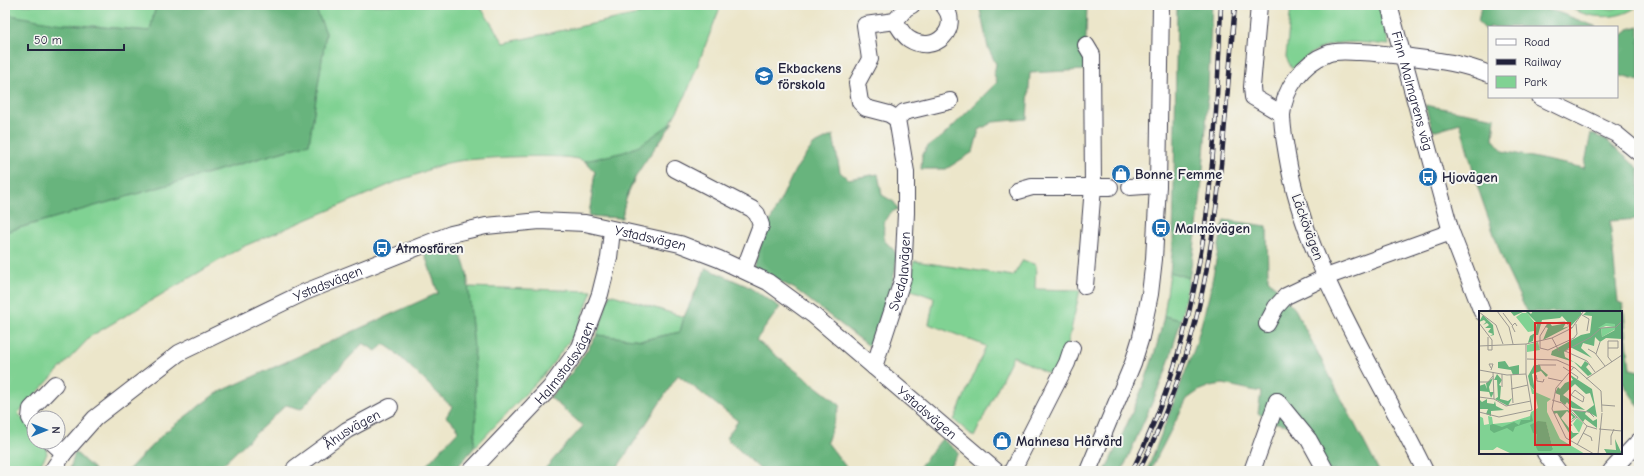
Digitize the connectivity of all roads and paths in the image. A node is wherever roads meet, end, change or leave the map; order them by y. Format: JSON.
{"nodes":[{"id":1,"x":912,"y":5,"type":"edge"},
{"id":2,"x":943,"y":5,"type":"edge"},
{"id":3,"x":1161,"y":5,"type":"edge"},
{"id":4,"x":1259,"y":5,"type":"edge"},
{"id":5,"x":1389,"y":5,"type":"edge"},
{"id":6,"x":895,"y":21,"type":"junction"},
{"id":7,"x":1086,"y":44,"type":"dead end"},
{"id":8,"x":1402,"y":56,"type":"junction"},
{"id":9,"x":1488,"y":74,"type":"edge"},
{"id":10,"x":1542,"y":98,"type":"edge"},
{"id":11,"x":950,"y":101,"type":"dead end"},
{"id":12,"x":1282,"y":114,"type":"junction"},
{"id":13,"x":897,"y":119,"type":"junction"},
{"id":14,"x":1639,"y":153,"type":"edge"},
{"id":15,"x":675,"y":169,"type":"dead end"},
{"id":16,"x":1158,"y":186,"type":"junction"},
{"id":17,"x":1093,"y":187,"type":"junction"},
{"id":18,"x":1110,"y":187,"type":"dead end"},
{"id":19,"x":1130,"y":187,"type":"dead end"},
{"id":20,"x":1018,"y":191,"type":"dead end"},
{"id":21,"x":612,"y":230,"type":"junction"},
{"id":22,"x":1451,"y":232,"type":"junction"},
{"id":23,"x":744,"y":270,"type":"junction"},
{"id":24,"x":1326,"y":277,"type":"junction"},
{"id":25,"x":1085,"y":286,"type":"dead end"},
{"id":26,"x":1482,"y":311,"type":"edge"},
{"id":27,"x":1267,"y":324,"type":"dead end"},
{"id":28,"x":1072,"y":348,"type":"dead end"},
{"id":29,"x":874,"y":367,"type":"junction"},
{"id":30,"x":55,"y":384,"type":"dead end"},
{"id":31,"x":390,"y":407,"type":"dead end"},
{"id":32,"x":31,"y":410,"type":"edge"},
{"id":33,"x":1639,"y":441,"type":"edge"},
{"id":34,"x":61,"y":450,"type":"edge"},
{"id":35,"x":64,"y":453,"type":"junction"},
{"id":36,"x":1546,"y":454,"type":"edge"},
{"id":37,"x":295,"y":470,"type":"edge"},
{"id":38,"x":475,"y":470,"type":"edge"},
{"id":39,"x":52,"y":471,"type":"edge"},
{"id":40,"x":996,"y":471,"type":"edge"},
{"id":41,"x":1012,"y":471,"type":"edge"},
{"id":42,"x":1088,"y":471,"type":"edge"},
{"id":43,"x":1252,"y":471,"type":"edge"},
{"id":44,"x":1326,"y":471,"type":"edge"},
{"id":45,"x":1425,"y":471,"type":"edge"},
{"id":46,"x":1558,"y":471,"type":"edge"},
{"id":47,"x":1611,"y":471,"type":"edge"}],
"edges":[{"from":1,"to":6,"type":"street"},
{"from":2,"to":6,"type":"street"},
{"from":3,"to":16,"type":"street"},
{"from":4,"to":12,"type":"street"},
{"from":5,"to":8,"type":"street","name":"Finn Malmgrens väg"},
{"from":6,"to":13,"type":"street"},
{"from":7,"to":17,"type":"street"},
{"from":8,"to":9,"type":"street","name":"Läckövägen"},
{"from":8,"to":12,"type":"street","name":"Läckövägen"},
{"from":8,"to":22,"type":"street","name":"Finn Malmgrens väg"},
{"from":10,"to":14,"type":"street"},
{"from":11,"to":13,"type":"street"},
{"from":12,"to":24,"type":"street","name":"Läckövägen"},
{"from":13,"to":29,"type":"street","name":"Svedalavägen"},
{"from":15,"to":23,"type":"street"},
{"from":16,"to":19,"type":"street"},
{"from":16,"to":42,"type":"street"},
{"from":17,"to":18,"type":"street"},
{"from":17,"to":20,"type":"street"},
{"from":17,"to":25,"type":"street"},
{"from":21,"to":23,"type":"street","name":"Ystadsvägen"},
{"from":21,"to":35,"type":"street","name":"Ystadsvägen"},
{"from":21,"to":38,"type":"street","name":"Halmstadsvägen"},
{"from":22,"to":24,"type":"street"},
{"from":22,"to":26,"type":"street","name":"Finn Malmgrens väg"},
{"from":23,"to":29,"type":"street","name":"Ystadsvägen"},
{"from":24,"to":27,"type":"street"},
{"from":24,"to":45,"type":"street","name":"Läckövägen"},
{"from":28,"to":41,"type":"street"},
{"from":29,"to":40,"type":"street","name":"Ystadsvägen"},
{"from":30,"to":32,"type":"street"},
{"from":31,"to":37,"type":"street","name":"Åhusvägen"},
{"from":33,"to":47,"type":"street"},
{"from":34,"to":35,"type":"street"},
{"from":35,"to":39,"type":"street","name":"Ystadsvägen"},
{"from":36,"to":46,"type":"street"},
{"from":43,"to":44,"type":"street"}]}
